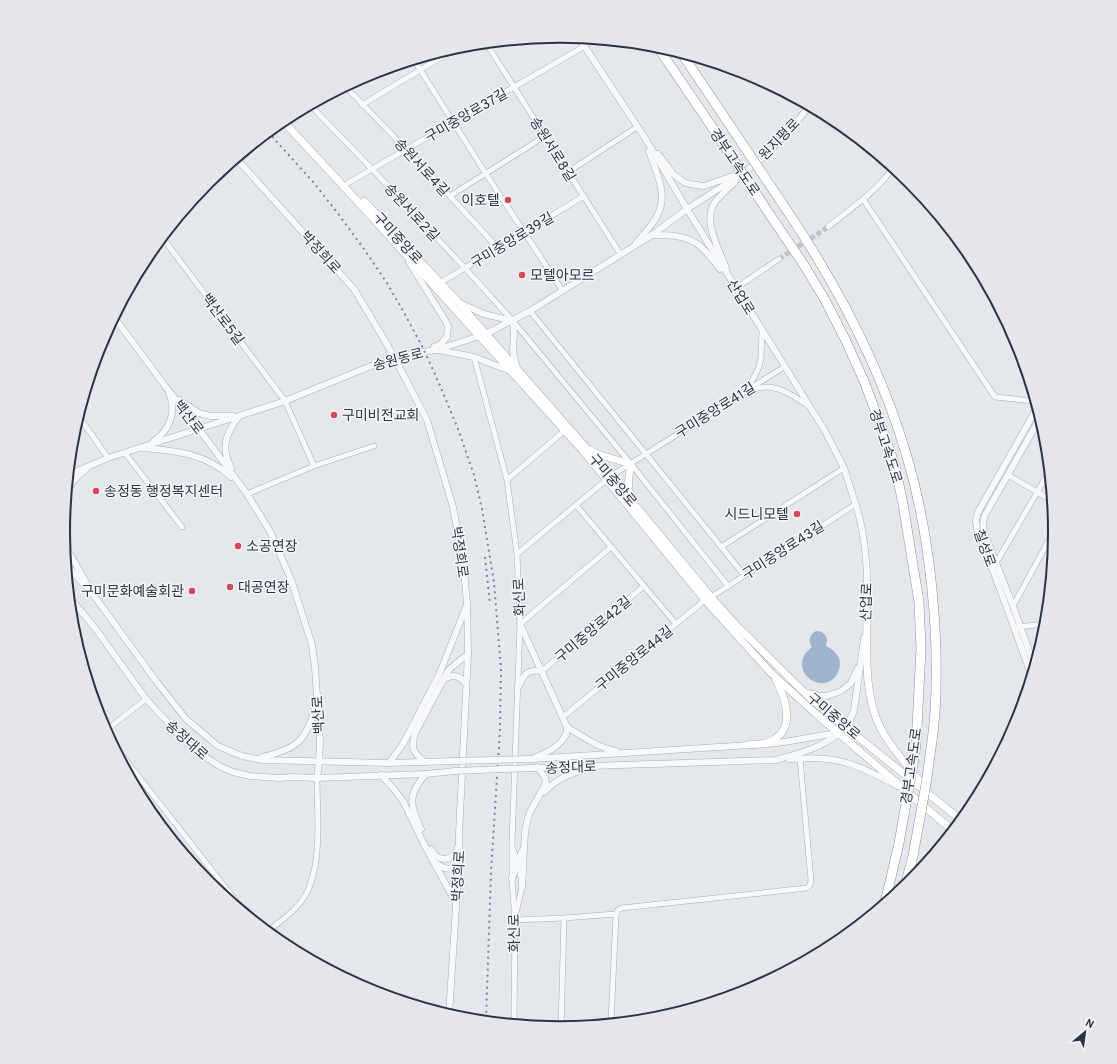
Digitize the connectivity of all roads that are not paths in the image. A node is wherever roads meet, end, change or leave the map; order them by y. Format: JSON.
{"nodes":[{"id":1,"x":585,"y":46,"type":"joint"},
{"id":2,"x":489,"y":48,"type":"edge"},
{"id":3,"x":664,"y":54,"type":"edge"},
{"id":4,"x":440,"y":58,"type":"edge"},
{"id":5,"x":686,"y":60,"type":"edge"},
{"id":6,"x":417,"y":64,"type":"edge"},
{"id":7,"x":420,"y":70,"type":"junction"},
{"id":8,"x":514,"y":87,"type":"junction"},
{"id":9,"x":349,"y":90,"type":"edge"},
{"id":10,"x":362,"y":105,"type":"junction"},
{"id":11,"x":314,"y":109,"type":"edge"},
{"id":12,"x":805,"y":110,"type":"edge"},
{"id":13,"x":454,"y":122,"type":"junction"},
{"id":14,"x":291,"y":123,"type":"edge"},
{"id":15,"x":287,"y":125,"type":"edge"},
{"id":16,"x":637,"y":127,"type":"junction"},
{"id":17,"x":545,"y":136,"type":"junction"},
{"id":18,"x":645,"y":138,"type":"junction"},
{"id":19,"x":406,"y":150,"type":"junction"},
{"id":20,"x":239,"y":161,"type":"edge"},
{"id":21,"x":372,"y":169,"type":"junction"},
{"id":22,"x":568,"y":172,"type":"junction"},
{"id":23,"x":745,"y":172,"type":"junction"},
{"id":24,"x":890,"y":173,"type":"edge"},
{"id":25,"x":486,"y":174,"type":"junction"},
{"id":26,"x":348,"y":183,"type":"junction"},
{"id":27,"x":450,"y":196,"type":"junction"},
{"id":28,"x":584,"y":196,"type":"junction"},
{"id":29,"x":863,"y":199,"type":"junction"},
{"id":30,"x":687,"y":209,"type":"junction"},
{"id":31,"x":828,"y":227,"type":"tunnel mouth"},
{"id":32,"x":524,"y":232,"type":"junction"},
{"id":33,"x":652,"y":235,"type":"junction"},
{"id":34,"x":165,"y":242,"type":"edge"},
{"id":35,"x":498,"y":248,"type":"junction"},
{"id":36,"x":632,"y":248,"type":"junction"},
{"id":37,"x":402,"y":250,"type":"junction"},
{"id":38,"x":621,"y":255,"type":"junction"},
{"id":39,"x":779,"y":259,"type":"tunnel mouth"},
{"id":40,"x":465,"y":268,"type":"junction"},
{"id":41,"x":440,"y":283,"type":"junction"},
{"id":42,"x":734,"y":285,"type":"junction"},
{"id":43,"x":562,"y":290,"type":"junction"},
{"id":44,"x":458,"y":302,"type":"junction"},
{"id":45,"x":530,"y":311,"type":"junction"},
{"id":46,"x":513,"y":321,"type":"junction"},
{"id":47,"x":117,"y":322,"type":"edge"},
{"id":48,"x":762,"y":331,"type":"junction"},
{"id":49,"x":482,"y":335,"type":"junction"},
{"id":50,"x":436,"y":350,"type":"junction"},
{"id":51,"x":411,"y":354,"type":"junction"},
{"id":52,"x":474,"y":357,"type":"junction"},
{"id":53,"x":784,"y":366,"type":"junction"},
{"id":54,"x":514,"y":370,"type":"junction"},
{"id":55,"x":165,"y":386,"type":"junction"},
{"id":56,"x":747,"y":390,"type":"junction"},
{"id":57,"x":285,"y":401,"type":"junction"},
{"id":58,"x":1030,"y":401,"type":"edge"},
{"id":59,"x":809,"y":406,"type":"junction"},
{"id":60,"x":1033,"y":415,"type":"edge"},
{"id":61,"x":239,"y":416,"type":"junction"},
{"id":62,"x":82,"y":421,"type":"edge"},
{"id":63,"x":1036,"y":426,"type":"edge"},
{"id":64,"x":199,"y":429,"type":"junction"},
{"id":65,"x":564,"y":431,"type":"junction"},
{"id":66,"x":374,"y":446,"type":"dead end"},
{"id":67,"x":139,"y":448,"type":"junction"},
{"id":68,"x":586,"y":448,"type":"junction"},
{"id":69,"x":125,"y":453,"type":"junction"},
{"id":70,"x":646,"y":454,"type":"junction"},
{"id":71,"x":108,"y":458,"type":"junction"},
{"id":72,"x":631,"y":464,"type":"junction"},
{"id":73,"x":89,"y":466,"type":"junction"},
{"id":74,"x":314,"y":466,"type":"junction"},
{"id":75,"x":844,"y":468,"type":"junction"},
{"id":76,"x":74,"y":469,"type":"edge"},
{"id":77,"x":74,"y":473,"type":"edge"},
{"id":78,"x":1008,"y":475,"type":"junction"},
{"id":79,"x":609,"y":478,"type":"junction"},
{"id":80,"x":507,"y":480,"type":"junction"},
{"id":81,"x":1044,"y":480,"type":"edge"},
{"id":82,"x":73,"y":482,"type":"edge"},
{"id":83,"x":241,"y":486,"type":"junction"},
{"id":84,"x":1037,"y":492,"type":"junction"},
{"id":85,"x":247,"y":494,"type":"junction"},
{"id":86,"x":1046,"y":497,"type":"edge"},
{"id":87,"x":631,"y":500,"type":"junction"},
{"id":88,"x":856,"y":504,"type":"junction"},
{"id":89,"x":576,"y":505,"type":"junction"},
{"id":90,"x":182,"y":527,"type":"dead end"},
{"id":91,"x":1047,"y":543,"type":"edge"},
{"id":92,"x":611,"y":547,"type":"junction"},
{"id":93,"x":721,"y":547,"type":"junction"},
{"id":94,"x":517,"y":554,"type":"junction"},
{"id":95,"x":71,"y":556,"type":"edge"},
{"id":96,"x":996,"y":563,"type":"junction"},
{"id":97,"x":72,"y":570,"type":"edge"},
{"id":98,"x":744,"y":575,"type":"junction"},
{"id":99,"x":644,"y":586,"type":"junction"},
{"id":100,"x":728,"y":586,"type":"junction"},
{"id":101,"x":95,"y":597,"type":"junction"},
{"id":102,"x":708,"y":598,"type":"junction"},
{"id":103,"x":467,"y":603,"type":"junction"},
{"id":104,"x":75,"y":605,"type":"edge"},
{"id":105,"x":1013,"y":606,"type":"junction"},
{"id":106,"x":866,"y":611,"type":"junction"},
{"id":107,"x":520,"y":624,"type":"junction"},
{"id":108,"x":676,"y":624,"type":"junction"},
{"id":109,"x":1038,"y":625,"type":"edge"},
{"id":110,"x":1017,"y":627,"type":"junction"},
{"id":111,"x":468,"y":654,"type":"junction"},
{"id":112,"x":1031,"y":659,"type":"edge"},
{"id":113,"x":862,"y":661,"type":"junction"},
{"id":114,"x":1029,"y":666,"type":"edge"},
{"id":115,"x":542,"y":671,"type":"junction"},
{"id":116,"x":770,"y":672,"type":"junction"},
{"id":117,"x":441,"y":677,"type":"junction"},
{"id":118,"x":466,"y":684,"type":"junction"},
{"id":119,"x":518,"y":687,"type":"junction"},
{"id":120,"x":804,"y":692,"type":"junction"},
{"id":121,"x":146,"y":699,"type":"junction"},
{"id":122,"x":318,"y":701,"type":"junction"},
{"id":123,"x":563,"y":717,"type":"junction"},
{"id":124,"x":845,"y":726,"type":"junction"},
{"id":125,"x":110,"y":727,"type":"edge"},
{"id":126,"x":567,"y":727,"type":"junction"},
{"id":127,"x":838,"y":733,"type":"junction"},
{"id":128,"x":746,"y":746,"type":"junction"},
{"id":129,"x":626,"y":752,"type":"junction"},
{"id":130,"x":256,"y":758,"type":"junction"},
{"id":131,"x":531,"y":759,"type":"junction"},
{"id":132,"x":800,"y":759,"type":"junction"},
{"id":133,"x":775,"y":760,"type":"junction"},
{"id":134,"x":319,"y":761,"type":"junction"},
{"id":135,"x":424,"y":762,"type":"junction"},
{"id":136,"x":128,"y":763,"type":"edge"},
{"id":137,"x":389,"y":764,"type":"junction"},
{"id":138,"x":599,"y":766,"type":"junction"},
{"id":139,"x":534,"y":768,"type":"junction"},
{"id":140,"x":426,"y":774,"type":"junction"},
{"id":141,"x":381,"y":775,"type":"junction"},
{"id":142,"x":317,"y":778,"type":"junction"},
{"id":143,"x":905,"y":790,"type":"junction"},
{"id":144,"x":930,"y":795,"type":"junction"},
{"id":145,"x":540,"y":796,"type":"junction"},
{"id":146,"x":956,"y":816,"type":"edge"},
{"id":147,"x":948,"y":827,"type":"edge"},
{"id":148,"x":459,"y":834,"type":"junction"},
{"id":149,"x":512,"y":842,"type":"junction"},
{"id":150,"x":524,"y":844,"type":"junction"},
{"id":151,"x":434,"y":858,"type":"junction"},
{"id":152,"x":460,"y":861,"type":"junction"},
{"id":153,"x":518,"y":864,"type":"junction"},
{"id":154,"x":908,"y":873,"type":"edge"},
{"id":155,"x":512,"y":880,"type":"junction"},
{"id":156,"x":522,"y":887,"type":"junction"},
{"id":157,"x":887,"y":894,"type":"edge"},
{"id":158,"x":232,"y":896,"type":"edge"},
{"id":159,"x":457,"y":904,"type":"junction"},
{"id":160,"x":616,"y":914,"type":"junction"},
{"id":161,"x":564,"y":918,"type":"junction"},
{"id":162,"x":515,"y":920,"type":"junction"},
{"id":163,"x":272,"y":928,"type":"edge"},
{"id":164,"x":449,"y":1008,"type":"edge"},
{"id":165,"x":610,"y":1018,"type":"edge"},
{"id":166,"x":514,"y":1019,"type":"edge"},
{"id":167,"x":559,"y":1021,"type":"edge"}],
"edges":[{"from":1,"to":8,"type":"street","name":"구미중앙로37길"},
{"from":1,"to":16,"type":"street","name":"산업로"},
{"from":2,"to":8,"type":"street","name":"송원서로8길"},
{"from":3,"to":157,"type":"highway","name":"경부고속도로","bridge":true},
{"from":4,"to":7,"type":"street"},
{"from":5,"to":154,"type":"highway","name":"경부고속도로","bridge":true},
{"from":6,"to":7,"type":"street"},
{"from":7,"to":10,"type":"street"},
{"from":7,"to":13,"type":"street"},
{"from":8,"to":13,"type":"street","name":"구미중앙로37길"},
{"from":8,"to":17,"type":"street","name":"송원서로8길"},
{"from":9,"to":10,"type":"street","name":"송원서로4길"},
{"from":10,"to":19,"type":"street","name":"송원서로4길"},
{"from":11,"to":21,"type":"street","name":"송원서로2길"},
{"from":12,"to":23,"type":"street","name":"원지평로"},
{"from":13,"to":19,"type":"street","name":"구미중앙로37길"},
{"from":13,"to":25,"type":"street"},
{"from":14,"to":26,"type":"main road","name":"구미중앙로"},
{"from":15,"to":37,"type":"main road","name":"구미중앙로"},
{"from":16,"to":18,"type":"street","name":"산업로"},
{"from":16,"to":22,"type":"street"},
{"from":17,"to":22,"type":"street","name":"송원서로8길"},
{"from":17,"to":25,"type":"street"},
{"from":18,"to":23,"type":"street"},
{"from":18,"to":30,"type":"street","name":"산업로"},
{"from":18,"to":36,"type":"street"},
{"from":19,"to":21,"type":"street","name":"구미중앙로37길"},
{"from":19,"to":27,"type":"street","name":"송원서로4길"},
{"from":20,"to":103,"type":"street","name":"박정희로","bridge":true},
{"from":21,"to":26,"type":"street","name":"구미중앙로37길"},
{"from":21,"to":40,"type":"street","name":"송원서로2길"},
{"from":22,"to":28,"type":"street","name":"송원서로8길"},
{"from":23,"to":30,"type":"street","name":"원지평로"},
{"from":23,"to":42,"type":"street"},
{"from":24,"to":29,"type":"street"},
{"from":25,"to":27,"type":"street"},
{"from":25,"to":32,"type":"street"},
{"from":26,"to":41,"type":"main road","name":"구미중앙로"},
{"from":27,"to":35,"type":"street","name":"송원서로4길"},
{"from":28,"to":32,"type":"street","name":"구미중앙로39길"},
{"from":28,"to":38,"type":"street","name":"송원서로8길"},
{"from":29,"to":31,"type":"street"},
{"from":29,"to":58,"type":"street"},
{"from":30,"to":33,"type":"street","name":"송원동로"},
{"from":30,"to":42,"type":"street","name":"산업로"},
{"from":32,"to":35,"type":"street","name":"구미중앙로39길"},
{"from":32,"to":43,"type":"street"},
{"from":33,"to":36,"type":"street","name":"송원동로"},
{"from":33,"to":42,"type":"street"},
{"from":34,"to":57,"type":"street","name":"백산로5길"},
{"from":35,"to":40,"type":"street","name":"구미중앙로39길"},
{"from":36,"to":38,"type":"street","name":"송원동로"},
{"from":37,"to":49,"type":"main road","name":"구미중앙로"},
{"from":37,"to":51,"type":"street"},
{"from":38,"to":43,"type":"street","name":"송원동로"},
{"from":39,"to":42,"type":"street"},
{"from":40,"to":41,"type":"street","name":"구미중앙로39길"},
{"from":40,"to":46,"type":"street","name":"송원서로2길"},
{"from":41,"to":44,"type":"main road","name":"구미중앙로"},
{"from":42,"to":48,"type":"street","name":"산업로"},
{"from":43,"to":45,"type":"street","name":"송원동로"},
{"from":44,"to":46,"type":"street"},
{"from":44,"to":49,"type":"main road","name":"구미중앙로"},
{"from":45,"to":46,"type":"street","name":"송원동로"},
{"from":45,"to":70,"type":"street"},
{"from":46,"to":49,"type":"street","name":"송원동로"},
{"from":46,"to":54,"type":"street"},
{"from":46,"to":72,"type":"street"},
{"from":47,"to":55,"type":"street","name":"백산로"},
{"from":48,"to":53,"type":"street","name":"산업로"},
{"from":48,"to":56,"type":"street"},
{"from":49,"to":50,"type":"street","name":"송원동로"},
{"from":49,"to":54,"type":"main road","name":"구미중앙로"},
{"from":50,"to":51,"type":"street","name":"송원동로"},
{"from":50,"to":52,"type":"street"},
{"from":51,"to":57,"type":"street","name":"송원동로"},
{"from":52,"to":54,"type":"street"},
{"from":52,"to":80,"type":"street","name":"화신로"},
{"from":53,"to":56,"type":"street","name":"구미중앙로41길"},
{"from":53,"to":59,"type":"street","name":"산업로"},
{"from":54,"to":65,"type":"main road","name":"구미중앙로"},
{"from":54,"to":68,"type":"main road","name":"구미중앙로"},
{"from":55,"to":61,"type":"street","name":"백산로"},
{"from":55,"to":64,"type":"street","name":"백산로"},
{"from":55,"to":67,"type":"street","name":"백산로"},
{"from":56,"to":59,"type":"street"},
{"from":56,"to":70,"type":"street","name":"구미중앙로41길"},
{"from":57,"to":61,"type":"street","name":"송원동로"},
{"from":57,"to":74,"type":"street"},
{"from":59,"to":75,"type":"street","name":"산업로"},
{"from":60,"to":110,"type":"street","name":"칠성로"},
{"from":61,"to":64,"type":"street","name":"송원동로"},
{"from":61,"to":83,"type":"street","name":"백산로"},
{"from":62,"to":71,"type":"street"},
{"from":63,"to":78,"type":"street","name":"칠성로"},
{"from":64,"to":67,"type":"street","name":"송원동로"},
{"from":64,"to":83,"type":"street","name":"백산로"},
{"from":65,"to":79,"type":"main road","name":"구미중앙로"},
{"from":65,"to":80,"type":"street"},
{"from":66,"to":74,"type":"street"},
{"from":67,"to":69,"type":"street","name":"송원동로"},
{"from":67,"to":83,"type":"street","name":"백산로"},
{"from":68,"to":72,"type":"main road"},
{"from":68,"to":79,"type":"main road","name":"구미중앙로"},
{"from":69,"to":71,"type":"street","name":"송원동로"},
{"from":69,"to":90,"type":"street"},
{"from":70,"to":72,"type":"street","name":"구미중앙로41길"},
{"from":70,"to":93,"type":"street"},
{"from":71,"to":73,"type":"street","name":"송원동로"},
{"from":72,"to":79,"type":"street","name":"구미중앙로41길"},
{"from":72,"to":87,"type":"main road"},
{"from":72,"to":100,"type":"street"},
{"from":73,"to":76,"type":"street"},
{"from":73,"to":77,"type":"street","name":"송원동로"},
{"from":73,"to":82,"type":"street"},
{"from":74,"to":85,"type":"street"},
{"from":75,"to":88,"type":"street","name":"산업로"},
{"from":75,"to":93,"type":"street"},
{"from":78,"to":84,"type":"street"},
{"from":78,"to":96,"type":"street","name":"칠성로"},
{"from":79,"to":87,"type":"main road","name":"구미중앙로"},
{"from":79,"to":89,"type":"street"},
{"from":79,"to":102,"type":"main road","name":"구미중앙로"},
{"from":80,"to":94,"type":"street","name":"화신로"},
{"from":81,"to":84,"type":"street","name":"칠성로"},
{"from":83,"to":85,"type":"street","name":"백산로"},
{"from":84,"to":86,"type":"street"},
{"from":84,"to":96,"type":"street","name":"칠성로"},
{"from":85,"to":122,"type":"street","name":"백산로"},
{"from":87,"to":102,"type":"main road","name":"구미중앙로"},
{"from":88,"to":98,"type":"street","name":"구미중앙로43길"},
{"from":88,"to":106,"type":"street","name":"산업로"},
{"from":89,"to":92,"type":"street","name":"구미중앙로42길"},
{"from":89,"to":94,"type":"street"},
{"from":91,"to":105,"type":"street"},
{"from":92,"to":99,"type":"street","name":"구미중앙로42길"},
{"from":92,"to":107,"type":"street"},
{"from":93,"to":98,"type":"street"},
{"from":94,"to":107,"type":"street","name":"화신로"},
{"from":95,"to":101,"type":"street"},
{"from":96,"to":105,"type":"street","name":"칠성로"},
{"from":97,"to":101,"type":"street","name":"송정대로"},
{"from":98,"to":100,"type":"street","name":"구미중앙로43길"},
{"from":99,"to":108,"type":"street","name":"구미중앙로42길"},
{"from":99,"to":115,"type":"street","name":"구미중앙로42길"},
{"from":100,"to":102,"type":"street","name":"구미중앙로43길"},
{"from":101,"to":130,"type":"street","name":"송정대로"},
{"from":102,"to":108,"type":"street","name":"구미중앙로44길"},
{"from":102,"to":116,"type":"main road","name":"구미중앙로"},
{"from":102,"to":120,"type":"main road","name":"구미중앙로"},
{"from":103,"to":111,"type":"street","name":"박정희로"},
{"from":103,"to":117,"type":"street"},
{"from":104,"to":121,"type":"street","name":"송정대로"},
{"from":105,"to":110,"type":"street","name":"칠성로"},
{"from":106,"to":113,"type":"street","name":"산업로"},
{"from":106,"to":144,"type":"main road"},
{"from":107,"to":115,"type":"street"},
{"from":107,"to":119,"type":"street","name":"화신로"},
{"from":108,"to":123,"type":"street","name":"구미중앙로44길"},
{"from":109,"to":110,"type":"street"},
{"from":110,"to":112,"type":"street","name":"칠성로"},
{"from":110,"to":114,"type":"street","name":"칠성로"},
{"from":111,"to":117,"type":"street"},
{"from":111,"to":118,"type":"street","name":"박정희로"},
{"from":113,"to":120,"type":"street"},
{"from":113,"to":124,"type":"street","name":"산업로"},
{"from":115,"to":119,"type":"street"},
{"from":115,"to":123,"type":"street"},
{"from":116,"to":127,"type":"main road","name":"구미중앙로"},
{"from":116,"to":128,"type":"main road"},
{"from":117,"to":118,"type":"street"},
{"from":117,"to":135,"type":"street"},
{"from":117,"to":137,"type":"street"},
{"from":118,"to":148,"type":"street","name":"박정희로"},
{"from":119,"to":149,"type":"street","name":"화신로"},
{"from":120,"to":124,"type":"main road","name":"구미중앙로"},
{"from":121,"to":125,"type":"street"},
{"from":121,"to":142,"type":"street","name":"송정대로"},
{"from":122,"to":130,"type":"street"},
{"from":122,"to":134,"type":"street","name":"백산로"},
{"from":123,"to":126,"type":"street"},
{"from":124,"to":127,"type":"street","name":"산업로"},
{"from":124,"to":144,"type":"main road","name":"구미중앙로"},
{"from":126,"to":129,"type":"street"},
{"from":126,"to":131,"type":"street"},
{"from":127,"to":128,"type":"street","name":"송정대로"},
{"from":127,"to":133,"type":"street","name":"송정대로"},
{"from":127,"to":143,"type":"main road","name":"구미중앙로"},
{"from":128,"to":129,"type":"street","name":"송정대로"},
{"from":129,"to":131,"type":"street","name":"송정대로"},
{"from":130,"to":134,"type":"street","name":"송정대로"},
{"from":131,"to":135,"type":"street","name":"송정대로","bridge":true},
{"from":132,"to":133,"type":"street"},
{"from":132,"to":143,"type":"street"},
{"from":132,"to":160,"type":"street"},
{"from":133,"to":138,"type":"street","name":"송정대로"},
{"from":134,"to":137,"type":"street","name":"송정대로"},
{"from":134,"to":142,"type":"street","name":"백산로"},
{"from":135,"to":137,"type":"street","name":"송정대로"},
{"from":136,"to":158,"type":"street"},
{"from":138,"to":139,"type":"street","name":"송정대로"},
{"from":138,"to":145,"type":"street"},
{"from":139,"to":140,"type":"street","name":"송정대로","bridge":true},
{"from":139,"to":145,"type":"street"},
{"from":140,"to":141,"type":"street","name":"송정대로"},
{"from":140,"to":151,"type":"street"},
{"from":141,"to":142,"type":"street","name":"송정대로"},
{"from":141,"to":151,"type":"street"},
{"from":142,"to":163,"type":"street","name":"백산로"},
{"from":143,"to":147,"type":"main road","name":"구미중앙로"},
{"from":144,"to":146,"type":"main road","name":"구미중앙로"},
{"from":145,"to":150,"type":"street"},
{"from":148,"to":151,"type":"street"},
{"from":148,"to":152,"type":"street","name":"박정희로"},
{"from":149,"to":153,"type":"street","name":"화신로"},
{"from":149,"to":155,"type":"street","name":"화신로"},
{"from":150,"to":153,"type":"street"},
{"from":150,"to":156,"type":"street"},
{"from":151,"to":152,"type":"street"},
{"from":151,"to":159,"type":"street"},
{"from":152,"to":159,"type":"street","name":"박정희로"},
{"from":153,"to":155,"type":"street"},
{"from":153,"to":156,"type":"street","name":"화신로"},
{"from":155,"to":162,"type":"street","name":"화신로"},
{"from":156,"to":162,"type":"street"},
{"from":159,"to":164,"type":"street","name":"박정희로"},
{"from":160,"to":161,"type":"street"},
{"from":160,"to":165,"type":"street"},
{"from":161,"to":162,"type":"street"},
{"from":161,"to":167,"type":"street"},
{"from":162,"to":166,"type":"street","name":"화신로"}]}
